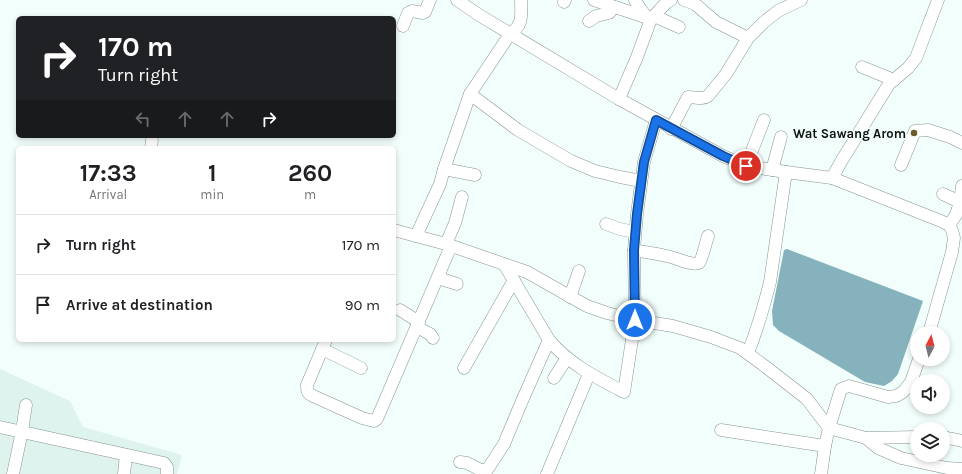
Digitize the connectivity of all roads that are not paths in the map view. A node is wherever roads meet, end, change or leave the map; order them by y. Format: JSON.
{"nodes":[{"id":1,"x":430,"y":0,"type":"edge"},
{"id":2,"x":457,"y":0,"type":"edge"},
{"id":3,"x":521,"y":0,"type":"edge"},
{"id":4,"x":594,"y":0,"type":"edge"},
{"id":5,"x":635,"y":0,"type":"edge"},
{"id":6,"x":671,"y":0,"type":"edge"},
{"id":7,"x":684,"y":0,"type":"edge"},
{"id":8,"x":801,"y":0,"type":"edge"},
{"id":9,"x":938,"y":0,"type":"edge"},
{"id":10,"x":614,"y":7,"type":"junction"},
{"id":11,"x":650,"y":18,"type":"junction"},
{"id":12,"x":589,"y":21,"type":"dead end"},
{"id":13,"x":403,"y":26,"type":"dead end"},
{"id":14,"x":679,"y":27,"type":"dead end"},
{"id":15,"x":510,"y":34,"type":"junction"},
{"id":16,"x":748,"y":38,"type":"junction"},
{"id":17,"x":862,"y":67,"type":"dead end"},
{"id":18,"x":894,"y":80,"type":"junction"},
{"id":19,"x":470,"y":94,"type":"junction"},
{"id":20,"x":619,"y":99,"type":"junction"},
{"id":21,"x":656,"y":120,"type":"junction"},
{"id":22,"x":764,"y":120,"type":"dead end"},
{"id":23,"x":671,"y":129,"type":"junction"},
{"id":24,"x":781,"y":137,"type":"dead end"},
{"id":25,"x":962,"y":143,"type":"edge"},
{"id":26,"x":901,"y":165,"type":"dead end"},
{"id":27,"x":746,"y":166,"type":"junction"},
{"id":28,"x":444,"y":168,"type":"junction"},
{"id":29,"x":772,"y":170,"type":"junction"},
{"id":30,"x":786,"y":172,"type":"junction"},
{"id":31,"x":475,"y":175,"type":"dead end"},
{"id":32,"x":832,"y":178,"type":"junction"},
{"id":33,"x":641,"y":181,"type":"junction"},
{"id":34,"x":962,"y":186,"type":"edge"},
{"id":35,"x":943,"y":194,"type":"dead end"},
{"id":36,"x":462,"y":197,"type":"dead end"},
{"id":37,"x":961,"y":202,"type":"edge"},
{"id":38,"x":606,"y":224,"type":"dead end"},
{"id":39,"x":949,"y":225,"type":"junction"},
{"id":40,"x":396,"y":231,"type":"edge"},
{"id":41,"x":636,"y":232,"type":"junction"},
{"id":42,"x":416,"y":236,"type":"junction"},
{"id":43,"x":708,"y":236,"type":"dead end"},
{"id":44,"x":449,"y":245,"type":"junction"},
{"id":45,"x":634,"y":250,"type":"junction"},
{"id":46,"x":504,"y":264,"type":"junction"},
{"id":47,"x":579,"y":271,"type":"dead end"},
{"id":48,"x":438,"y":278,"type":"junction"},
{"id":49,"x":514,"y":280,"type":"junction"},
{"id":50,"x":457,"y":284,"type":"dead end"},
{"id":51,"x":570,"y":297,"type":"junction"},
{"id":52,"x":400,"y":310,"type":"dead end"},
{"id":53,"x":635,"y":320,"type":"junction"},
{"id":54,"x":418,"y":324,"type":"junction"},
{"id":55,"x":931,"y":326,"type":"edge"},
{"id":56,"x":433,"y":338,"type":"dead end"},
{"id":57,"x":549,"y":340,"type":"junction"},
{"id":58,"x":324,"y":344,"type":"edge"},
{"id":59,"x":748,"y":353,"type":"junction"},
{"id":60,"x":567,"y":358,"type":"junction"},
{"id":61,"x":917,"y":366,"type":"edge"},
{"id":62,"x":361,"y":368,"type":"dead end"},
{"id":63,"x":464,"y":368,"type":"dead end"},
{"id":64,"x":589,"y":374,"type":"junction"},
{"id":65,"x":554,"y":378,"type":"dead end"},
{"id":66,"x":26,"y":405,"type":"dead end"},
{"id":67,"x":0,"y":427,"type":"edge"},
{"id":68,"x":829,"y":428,"type":"junction"},
{"id":69,"x":720,"y":430,"type":"dead end"},
{"id":70,"x":22,"y":431,"type":"junction"},
{"id":71,"x":910,"y":437,"type":"edge"},
{"id":72,"x":866,"y":438,"type":"junction"},
{"id":73,"x":950,"y":438,"type":"edge"},
{"id":74,"x":962,"y":441,"type":"edge"},
{"id":75,"x":825,"y":446,"type":"junction"},
{"id":76,"x":126,"y":455,"type":"junction"},
{"id":77,"x":460,"y":462,"type":"dead end"},
{"id":78,"x":962,"y":469,"type":"edge"},
{"id":79,"x":13,"y":474,"type":"edge"},
{"id":80,"x":124,"y":474,"type":"edge"},
{"id":81,"x":167,"y":474,"type":"edge"},
{"id":82,"x":547,"y":474,"type":"edge"},
{"id":83,"x":820,"y":474,"type":"edge"}],
"edges":[{"from":1,"to":13,"type":"street"},
{"from":2,"to":15,"type":"street"},
{"from":3,"to":15,"type":"street"},
{"from":4,"to":10,"type":"street"},
{"from":5,"to":11,"type":"street"},
{"from":6,"to":11,"type":"street"},
{"from":7,"to":16,"type":"street"},
{"from":8,"to":16,"type":"street"},
{"from":9,"to":18,"type":"street"},
{"from":10,"to":11,"type":"street"},
{"from":10,"to":12,"type":"street"},
{"from":11,"to":14,"type":"street"},
{"from":11,"to":20,"type":"street"},
{"from":15,"to":19,"type":"street"},
{"from":15,"to":20,"type":"street"},
{"from":16,"to":23,"type":"street"},
{"from":17,"to":18,"type":"street"},
{"from":18,"to":32,"type":"street"},
{"from":19,"to":28,"type":"street"},
{"from":19,"to":33,"type":"street"},
{"from":20,"to":21,"type":"street"},
{"from":21,"to":23,"type":"street"},
{"from":21,"to":33,"type":"street"},
{"from":22,"to":27,"type":"street"},
{"from":23,"to":27,"type":"street"},
{"from":24,"to":29,"type":"street"},
{"from":25,"to":26,"type":"street"},
{"from":27,"to":29,"type":"street"},
{"from":28,"to":31,"type":"street"},
{"from":28,"to":42,"type":"street"},
{"from":29,"to":30,"type":"street"},
{"from":30,"to":32,"type":"street"},
{"from":30,"to":59,"type":"street"},
{"from":32,"to":39,"type":"street"},
{"from":33,"to":41,"type":"street"},
{"from":34,"to":37,"type":"street"},
{"from":35,"to":37,"type":"street"},
{"from":36,"to":44,"type":"street"},
{"from":37,"to":39,"type":"street"},
{"from":38,"to":41,"type":"street"},
{"from":39,"to":55,"type":"street"},
{"from":40,"to":42,"type":"street"},
{"from":41,"to":45,"type":"street"},
{"from":42,"to":44,"type":"street"},
{"from":43,"to":45,"type":"street"},
{"from":44,"to":46,"type":"street"},
{"from":44,"to":48,"type":"street"},
{"from":45,"to":53,"type":"street"},
{"from":46,"to":49,"type":"street"},
{"from":46,"to":51,"type":"street"},
{"from":47,"to":51,"type":"street"},
{"from":48,"to":50,"type":"street"},
{"from":48,"to":54,"type":"street"},
{"from":49,"to":57,"type":"street"},
{"from":49,"to":63,"type":"street"},
{"from":51,"to":53,"type":"street"},
{"from":52,"to":54,"type":"street"},
{"from":53,"to":59,"type":"street"},
{"from":53,"to":64,"type":"street"},
{"from":54,"to":56,"type":"street"},
{"from":54,"to":58,"type":"street"},
{"from":57,"to":60,"type":"street"},
{"from":57,"to":77,"type":"street"},
{"from":58,"to":62,"type":"street"},
{"from":59,"to":68,"type":"street"},
{"from":60,"to":64,"type":"street"},
{"from":60,"to":65,"type":"street"},
{"from":61,"to":68,"type":"street"},
{"from":64,"to":82,"type":"street"},
{"from":66,"to":70,"type":"street"},
{"from":67,"to":70,"type":"street"},
{"from":68,"to":72,"type":"street"},
{"from":68,"to":75,"type":"street"},
{"from":69,"to":75,"type":"street"},
{"from":70,"to":76,"type":"street"},
{"from":70,"to":79,"type":"street"},
{"from":71,"to":72,"type":"street"},
{"from":72,"to":78,"type":"street"},
{"from":73,"to":74,"type":"street"},
{"from":75,"to":83,"type":"street"},
{"from":76,"to":80,"type":"street"},
{"from":76,"to":81,"type":"street"}]}
